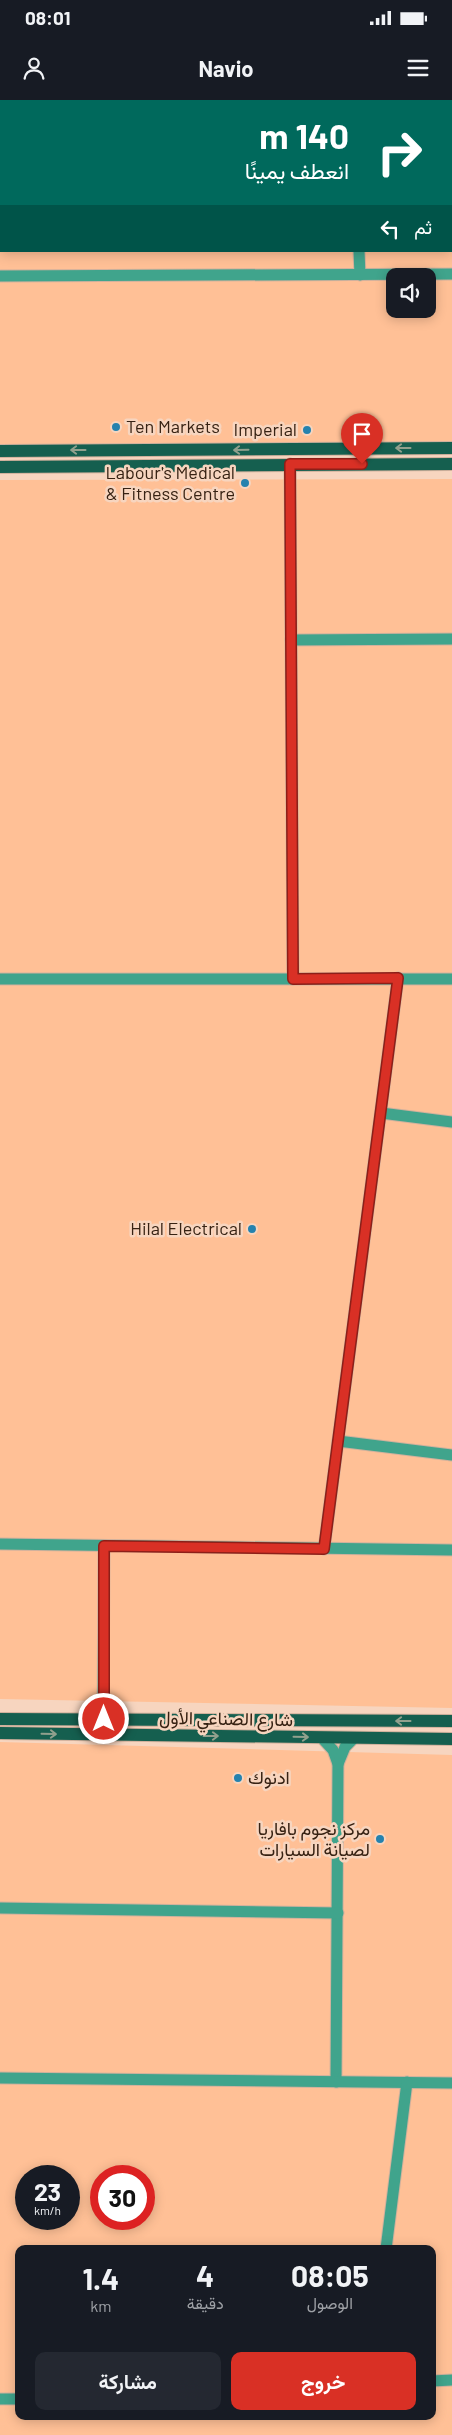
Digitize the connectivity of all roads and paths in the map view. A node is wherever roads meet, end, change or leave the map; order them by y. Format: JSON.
{"nodes":[{"id":1,"x":360,"y":252,"type":"edge"},
{"id":2,"x":360,"y":274,"type":"junction"},
{"id":3,"x":452,"y":274,"type":"edge"},
{"id":4,"x":0,"y":276,"type":"edge"},
{"id":5,"x":452,"y":448,"type":"edge"},
{"id":6,"x":0,"y":451,"type":"edge"},
{"id":7,"x":290,"y":464,"type":"junction"},
{"id":8,"x":452,"y":464,"type":"edge"},
{"id":9,"x":0,"y":467,"type":"edge"},
{"id":10,"x":452,"y":639,"type":"edge"},
{"id":11,"x":291,"y":640,"type":"junction"},
{"id":12,"x":398,"y":978,"type":"junction"},
{"id":13,"x":0,"y":979,"type":"edge"},
{"id":14,"x":293,"y":979,"type":"junction"},
{"id":15,"x":452,"y":979,"type":"edge"},
{"id":16,"x":381,"y":1113,"type":"junction"},
{"id":17,"x":452,"y":1122,"type":"edge"},
{"id":18,"x":338,"y":1441,"type":"junction"},
{"id":19,"x":452,"y":1455,"type":"edge"},
{"id":20,"x":0,"y":1544,"type":"edge"},
{"id":21,"x":104,"y":1546,"type":"junction"},
{"id":22,"x":324,"y":1549,"type":"junction"},
{"id":23,"x":452,"y":1550,"type":"edge"},
{"id":24,"x":0,"y":1719,"type":"edge"},
{"id":25,"x":104,"y":1719,"type":"junction"},
{"id":26,"x":452,"y":1721,"type":"edge"},
{"id":27,"x":0,"y":1733,"type":"edge"},
{"id":28,"x":322,"y":1738,"type":"junction"},
{"id":29,"x":353,"y":1738,"type":"junction"},
{"id":30,"x":452,"y":1739,"type":"edge"},
{"id":31,"x":338,"y":1764,"type":"junction"},
{"id":32,"x":0,"y":1908,"type":"edge"},
{"id":33,"x":338,"y":1913,"type":"junction"},
{"id":34,"x":0,"y":2078,"type":"edge"},
{"id":35,"x":336,"y":2082,"type":"junction"},
{"id":36,"x":407,"y":2082,"type":"junction"},
{"id":37,"x":452,"y":2083,"type":"edge"},
{"id":38,"x":387,"y":2245,"type":"edge"},
{"id":39,"x":452,"y":2380,"type":"edge"},
{"id":40,"x":436,"y":2381,"type":"edge"},
{"id":41,"x":0,"y":2399,"type":"edge"},
{"id":42,"x":15,"y":2399,"type":"edge"}],
"edges":[{"from":1,"to":2,"type":"street"},
{"from":2,"to":3,"type":"street"},
{"from":2,"to":4,"type":"street"},
{"from":5,"to":6,"type":"main road","one_way":true},
{"from":7,"to":8,"type":"main road"},
{"from":7,"to":9,"type":"main road"},
{"from":7,"to":11,"type":"street"},
{"from":10,"to":11,"type":"street"},
{"from":11,"to":14,"type":"street"},
{"from":12,"to":14,"type":"street"},
{"from":12,"to":15,"type":"street"},
{"from":12,"to":16,"type":"street"},
{"from":13,"to":14,"type":"street"},
{"from":16,"to":17,"type":"street"},
{"from":16,"to":18,"type":"street"},
{"from":18,"to":19,"type":"street"},
{"from":18,"to":22,"type":"street"},
{"from":20,"to":21,"type":"street"},
{"from":21,"to":22,"type":"street"},
{"from":21,"to":25,"type":"street"},
{"from":22,"to":23,"type":"street"},
{"from":24,"to":25,"type":"main road","name":"شارع الصناعي الأول"},
{"from":26,"to":25,"type":"main road","name":"شارع الصناعي الأول","one_way":true},
{"from":27,"to":28,"type":"main road","name":"شارع الصناعي الأول","one_way":true},
{"from":28,"to":29,"type":"main road","name":"شارع الصناعي الأول"},
{"from":28,"to":31,"type":"street"},
{"from":29,"to":30,"type":"main road","name":"شارع الصناعي الأول"},
{"from":29,"to":31,"type":"street"},
{"from":31,"to":33,"type":"street"},
{"from":32,"to":33,"type":"street"},
{"from":33,"to":35,"type":"street"},
{"from":34,"to":35,"type":"street"},
{"from":35,"to":36,"type":"street"},
{"from":36,"to":37,"type":"street"},
{"from":36,"to":38,"type":"street"},
{"from":39,"to":40,"type":"street"},
{"from":41,"to":42,"type":"street"}]}
